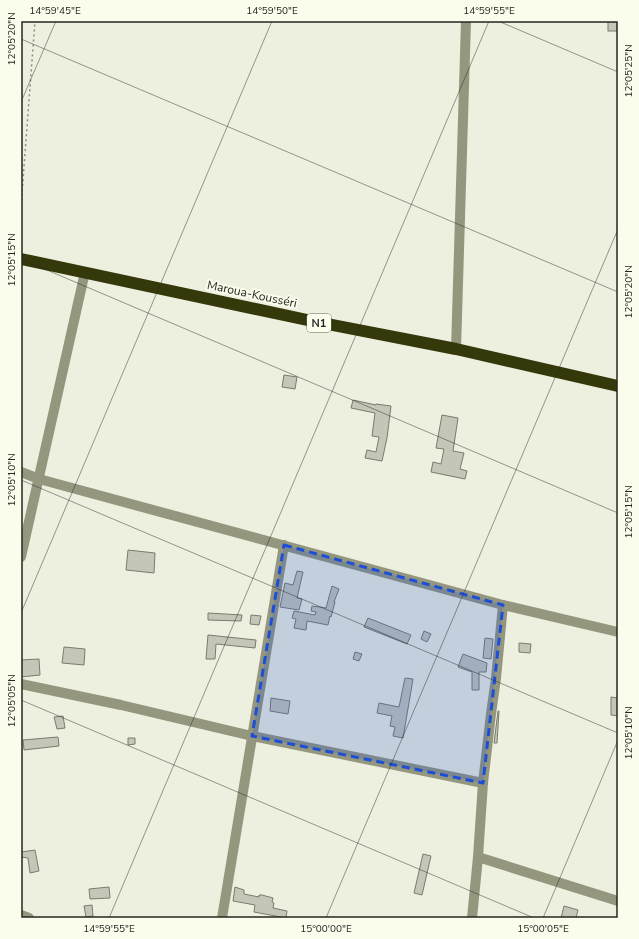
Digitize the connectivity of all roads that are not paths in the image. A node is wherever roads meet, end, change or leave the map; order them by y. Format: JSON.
{"nodes":[{"id":1,"x":466,"y":21,"type":"edge"},
{"id":2,"x":21,"y":259,"type":"edge"},
{"id":3,"x":85,"y":272,"type":"junction"},
{"id":4,"x":456,"y":349,"type":"junction"},
{"id":5,"x":618,"y":386,"type":"edge"},
{"id":6,"x":21,"y":472,"type":"edge"},
{"id":7,"x":39,"y":479,"type":"junction"},
{"id":8,"x":284,"y":545,"type":"junction"},
{"id":9,"x":21,"y":557,"type":"edge"},
{"id":10,"x":503,"y":605,"type":"junction"},
{"id":11,"x":618,"y":632,"type":"edge"},
{"id":12,"x":21,"y":684,"type":"edge"},
{"id":13,"x":252,"y":736,"type":"junction"},
{"id":14,"x":483,"y":783,"type":"junction"},
{"id":15,"x":478,"y":857,"type":"junction"},
{"id":16,"x":618,"y":901,"type":"edge"},
{"id":17,"x":21,"y":915,"type":"edge"},
{"id":18,"x":29,"y":918,"type":"edge"},
{"id":19,"x":222,"y":918,"type":"edge"},
{"id":20,"x":472,"y":918,"type":"edge"}],
"edges":[{"from":1,"to":4,"type":"street"},
{"from":2,"to":3,"type":"highway","name":"Maroua-Kousséri","number":"N1"},
{"from":3,"to":4,"type":"highway","name":"Maroua-Kousséri","number":"N1"},
{"from":3,"to":7,"type":"street"},
{"from":4,"to":5,"type":"highway","name":"Maroua-Kousséri","number":"N1"},
{"from":6,"to":7,"type":"street"},
{"from":7,"to":8,"type":"street"},
{"from":7,"to":9,"type":"street"},
{"from":8,"to":10,"type":"street"},
{"from":8,"to":13,"type":"street"},
{"from":10,"to":11,"type":"street"},
{"from":10,"to":14,"type":"street"},
{"from":12,"to":13,"type":"street"},
{"from":13,"to":14,"type":"street"},
{"from":13,"to":19,"type":"street"},
{"from":14,"to":15,"type":"street"},
{"from":15,"to":16,"type":"street"},
{"from":15,"to":20,"type":"street"},
{"from":17,"to":18,"type":"street"}]}
